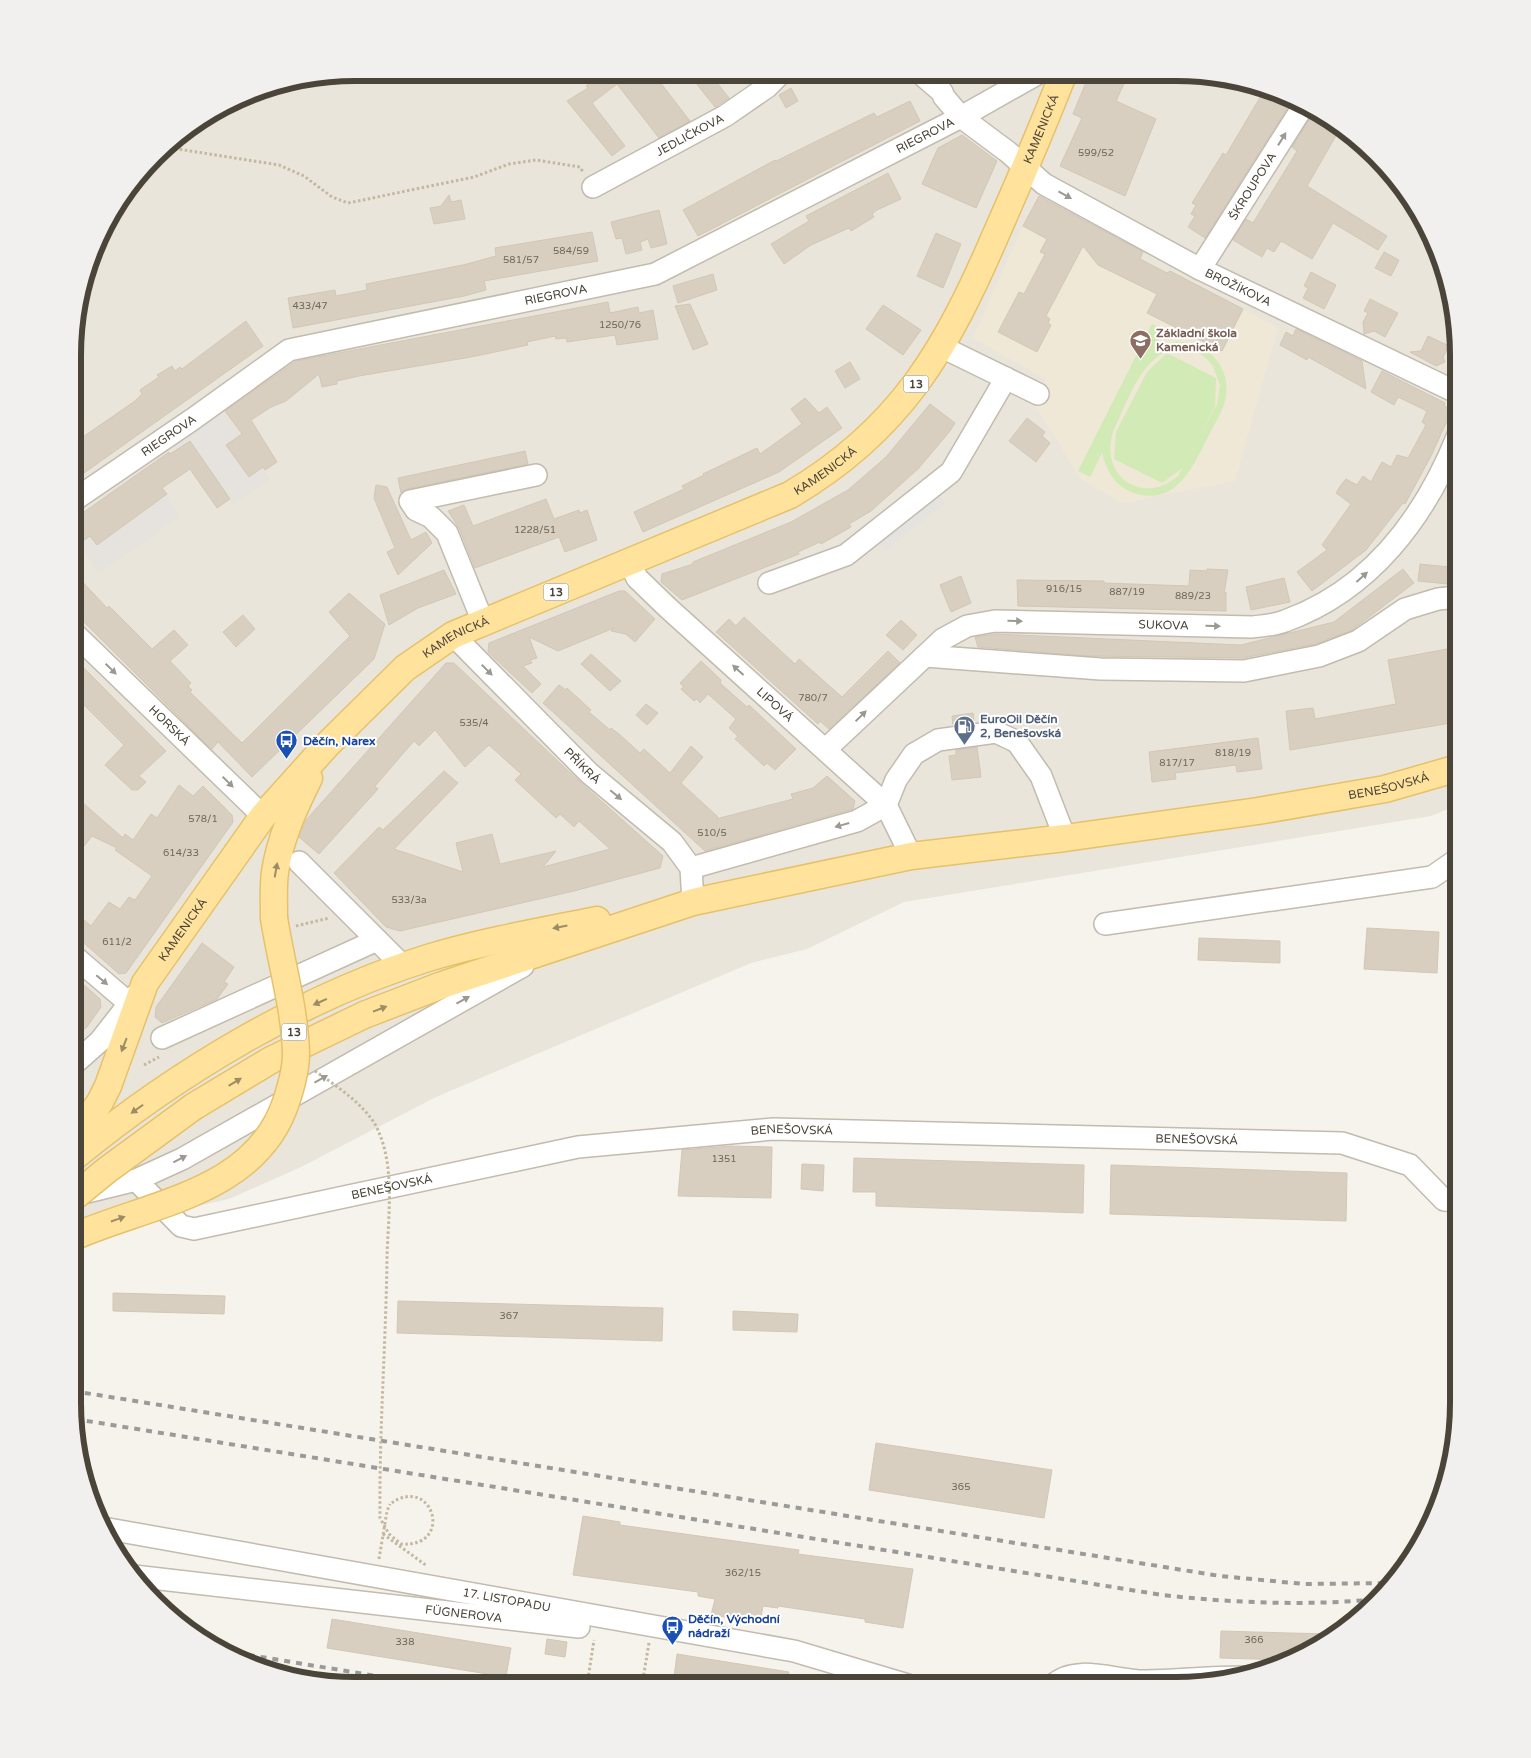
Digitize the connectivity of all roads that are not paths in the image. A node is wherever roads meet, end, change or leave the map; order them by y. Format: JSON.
{"nodes":[{"id":1,"x":773,"y":81,"type":"edge"},
{"id":2,"x":1025,"y":81,"type":"edge"},
{"id":3,"x":1060,"y":81,"type":"edge"},
{"id":4,"x":946,"y":83,"type":"edge"},
{"id":5,"x":1300,"y":111,"type":"edge"},
{"id":6,"x":961,"y":117,"type":"junction"},
{"id":7,"x":1026,"y":167,"type":"junction"},
{"id":8,"x":593,"y":187,"type":"road end"},
{"id":9,"x":1200,"y":269,"type":"junction"},
{"id":10,"x":942,"y":347,"type":"junction"},
{"id":11,"x":1006,"y":378,"type":"junction"},
{"id":12,"x":1450,"y":389,"type":"edge"},
{"id":13,"x":1038,"y":394,"type":"dead end"},
{"id":14,"x":1450,"y":455,"type":"edge"},
{"id":15,"x":536,"y":476,"type":"dead end"},
{"id":16,"x":81,"y":495,"type":"edge"},
{"id":17,"x":628,"y":561,"type":"junction"},
{"id":18,"x":769,"y":583,"type":"dead end"},
{"id":19,"x":1450,"y":598,"type":"edge"},
{"id":20,"x":483,"y":622,"type":"junction"},
{"id":21,"x":453,"y":635,"type":"junction"},
{"id":22,"x":81,"y":640,"type":"edge"},
{"id":23,"x":925,"y":656,"type":"junction"},
{"id":24,"x":326,"y":746,"type":"junction"},
{"id":25,"x":826,"y":749,"type":"junction"},
{"id":26,"x":1450,"y":770,"type":"edge"},
{"id":27,"x":886,"y":805,"type":"junction"},
{"id":28,"x":263,"y":816,"type":"junction"},
{"id":29,"x":1065,"y":838,"type":"junction"},
{"id":30,"x":911,"y":856,"type":"junction"},
{"id":31,"x":299,"y":862,"type":"dead end"},
{"id":32,"x":1450,"y":864,"type":"edge"},
{"id":33,"x":691,"y":868,"type":"junction"},
{"id":34,"x":693,"y":902,"type":"junction"},
{"id":35,"x":1105,"y":924,"type":"dead end"},
{"id":36,"x":377,"y":940,"type":"junction"},
{"id":37,"x":554,"y":949,"type":"junction"},
{"id":38,"x":81,"y":962,"type":"edge"},
{"id":39,"x":404,"y":967,"type":"junction"},
{"id":40,"x":146,"y":983,"type":"junction"},
{"id":41,"x":130,"y":1004,"type":"junction"},
{"id":42,"x":162,"y":1038,"type":"dead end"},
{"id":43,"x":81,"y":1058,"type":"edge"},
{"id":44,"x":81,"y":1128,"type":"edge"},
{"id":45,"x":81,"y":1152,"type":"edge"},
{"id":46,"x":136,"y":1180,"type":"junction"},
{"id":47,"x":81,"y":1190,"type":"edge"},
{"id":48,"x":81,"y":1194,"type":"edge"},
{"id":49,"x":1450,"y":1200,"type":"edge"},
{"id":50,"x":81,"y":1233,"type":"edge"},
{"id":51,"x":112,"y":1530,"type":"edge"},
{"id":52,"x":144,"y":1577,"type":"edge"},
{"id":53,"x":794,"y":1651,"type":"junction"},
{"id":54,"x":881,"y":1677,"type":"edge"},
{"id":55,"x":1071,"y":1677,"type":"edge"},
{"id":56,"x":1112,"y":1677,"type":"edge"}],
"edges":[{"from":1,"to":8,"type":"street","name":"JEDLIČKOVA"},
{"from":2,"to":6,"type":"street","name":"RIEGROVA"},
{"from":3,"to":7,"type":"main road","name":"KAMENICKÁ","number":"13"},
{"from":4,"to":6,"type":"street","name":"BROŽÍKOVA"},
{"from":9,"to":5,"type":"street","name":"ŠKROUPOVA","one_way":true},
{"from":6,"to":7,"type":"street","name":"BROŽÍKOVA"},
{"from":6,"to":16,"type":"street","name":"RIEGROVA"},
{"from":7,"to":9,"type":"street","name":"BROŽÍKOVA","one_way":true},
{"from":7,"to":10,"type":"main road","name":"KAMENICKÁ","number":"13"},
{"from":9,"to":12,"type":"street","name":"BROŽÍKOVA"},
{"from":10,"to":11,"type":"street"},
{"from":10,"to":17,"type":"main road","name":"KAMENICKÁ","number":"13"},
{"from":11,"to":13,"type":"street"},
{"from":11,"to":18,"type":"street"},
{"from":23,"to":14,"type":"street","name":"SUKOVA","one_way":true},
{"from":15,"to":20,"type":"street"},
{"from":17,"to":20,"type":"main road","name":"KAMENICKÁ","number":"13"},
{"from":25,"to":17,"type":"street","name":"LIPOVÁ","one_way":true},
{"from":19,"to":23,"type":"street"},
{"from":20,"to":21,"type":"main road","name":"KAMENICKÁ","number":"13"},
{"from":21,"to":24,"type":"main road","name":"KAMENICKÁ","number":"13"},
{"from":21,"to":33,"type":"street","name":"PŘÍKRÁ","one_way":true},
{"from":22,"to":28,"type":"street","name":"HORSKÁ","one_way":true},
{"from":25,"to":23,"type":"street","name":"SUKOVA","one_way":true},
{"from":24,"to":28,"type":"main road","name":"KAMENICKÁ","number":"13"},
{"from":50,"to":24,"type":"main road","number":"13","one_way":true,"bridge":true},
{"from":25,"to":27,"type":"street","name":"LIPOVÁ"},
{"from":26,"to":29,"type":"main road","name":"BENEŠOVSKÁ"},
{"from":27,"to":29,"type":"street"},
{"from":27,"to":30,"type":"street","name":"LIPOVÁ"},
{"from":27,"to":33,"type":"street","one_way":true},
{"from":28,"to":40,"type":"main road","name":"KAMENICKÁ","number":"13"},
{"from":29,"to":30,"type":"main road","name":"BENEŠOVSKÁ"},
{"from":30,"to":34,"type":"main road","name":"BENEŠOVSKÁ"},
{"from":31,"to":36,"type":"street"},
{"from":32,"to":35,"type":"street"},
{"from":33,"to":34,"type":"street"},
{"from":34,"to":37,"type":"main road","name":"BENEŠOVSKÁ"},
{"from":34,"to":39,"type":"main road","one_way":true},
{"from":36,"to":39,"type":"street"},
{"from":36,"to":42,"type":"street"},
{"from":46,"to":37,"type":"street","name":"BENEŠOVSKÁ","one_way":true},
{"from":47,"to":37,"type":"main road","name":"BENEŠOVSKÁ","one_way":true,"bridge":true},
{"from":38,"to":41,"type":"street","one_way":true},
{"from":39,"to":45,"type":"main road","one_way":true},
{"from":40,"to":41,"type":"street","name":"KAMENICKÁ"},
{"from":40,"to":44,"type":"main road","number":"13","one_way":true},
{"from":41,"to":43,"type":"street","name":"KAMENICKÁ"},
{"from":46,"to":48,"type":"street","name":"BENEŠOVSKÁ"},
{"from":46,"to":49,"type":"street","name":"BENEŠOVSKÁ"},
{"from":51,"to":53,"type":"street","name":"17. LISTOPADU"},
{"from":52,"to":53,"type":"street","name":"FÜGNEROVA"},
{"from":53,"to":54,"type":"street","name":"17. LISTOPADU"},
{"from":55,"to":56,"type":"street"}]}
